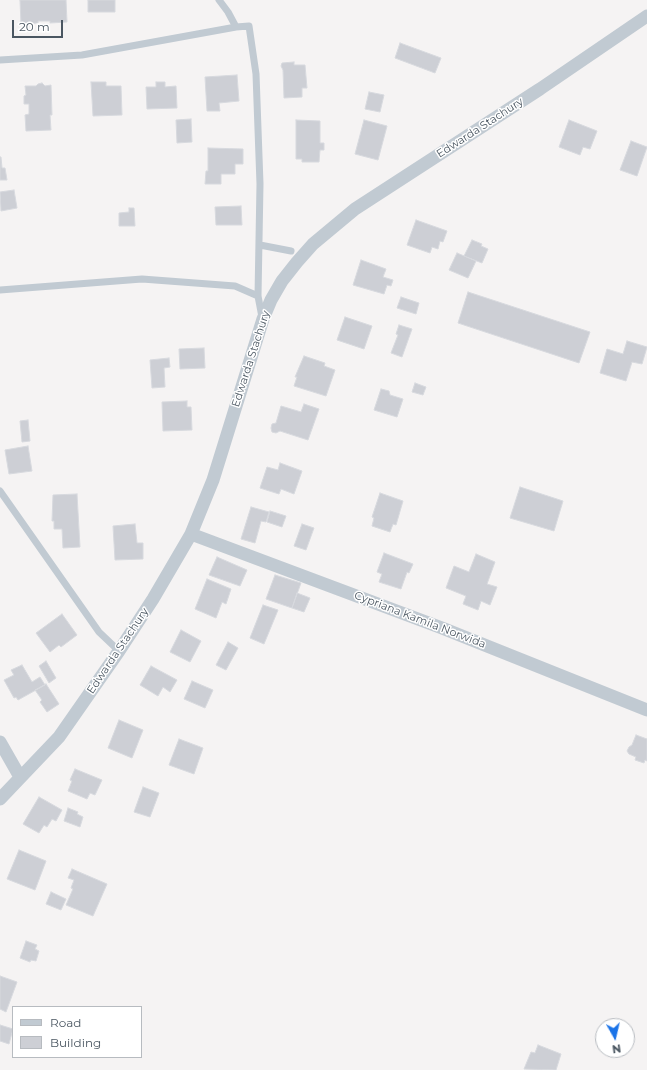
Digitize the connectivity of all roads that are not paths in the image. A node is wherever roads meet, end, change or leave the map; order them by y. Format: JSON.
{"nodes":[{"id":1,"x":219,"y":0,"type":"edge"},
{"id":2,"x":647,"y":16,"type":"edge"},
{"id":3,"x":236,"y":27,"type":"junction"},
{"id":4,"x":0,"y":60,"type":"edge"},
{"id":5,"x":260,"y":245,"type":"junction"},
{"id":6,"x":291,"y":251,"type":"dead end"},
{"id":7,"x":0,"y":290,"type":"edge"},
{"id":8,"x":258,"y":296,"type":"junction"},
{"id":9,"x":262,"y":319,"type":"junction"},
{"id":10,"x":0,"y":492,"type":"edge"},
{"id":11,"x":191,"y":534,"type":"junction"},
{"id":12,"x":119,"y":651,"type":"junction"},
{"id":13,"x":647,"y":710,"type":"edge"},
{"id":14,"x":0,"y":742,"type":"edge"},
{"id":15,"x":20,"y":777,"type":"junction"},
{"id":16,"x":0,"y":799,"type":"edge"}],
"edges":[{"from":1,"to":3,"type":"lane"},
{"from":2,"to":9,"type":"street","name":"Edwarda Stachury"},
{"from":3,"to":4,"type":"lane"},
{"from":3,"to":5,"type":"lane"},
{"from":5,"to":6,"type":"lane"},
{"from":5,"to":8,"type":"lane"},
{"from":7,"to":8,"type":"lane"},
{"from":8,"to":9,"type":"lane"},
{"from":9,"to":11,"type":"street","name":"Edwarda Stachury"},
{"from":10,"to":12,"type":"lane"},
{"from":11,"to":12,"type":"street","name":"Edwarda Stachury"},
{"from":11,"to":13,"type":"street","name":"Cypriana Kamila Norwida"},
{"from":12,"to":15,"type":"street","name":"Edwarda Stachury"},
{"from":14,"to":15,"type":"street"},
{"from":15,"to":16,"type":"street","name":"Edwarda Stachury"}]}
